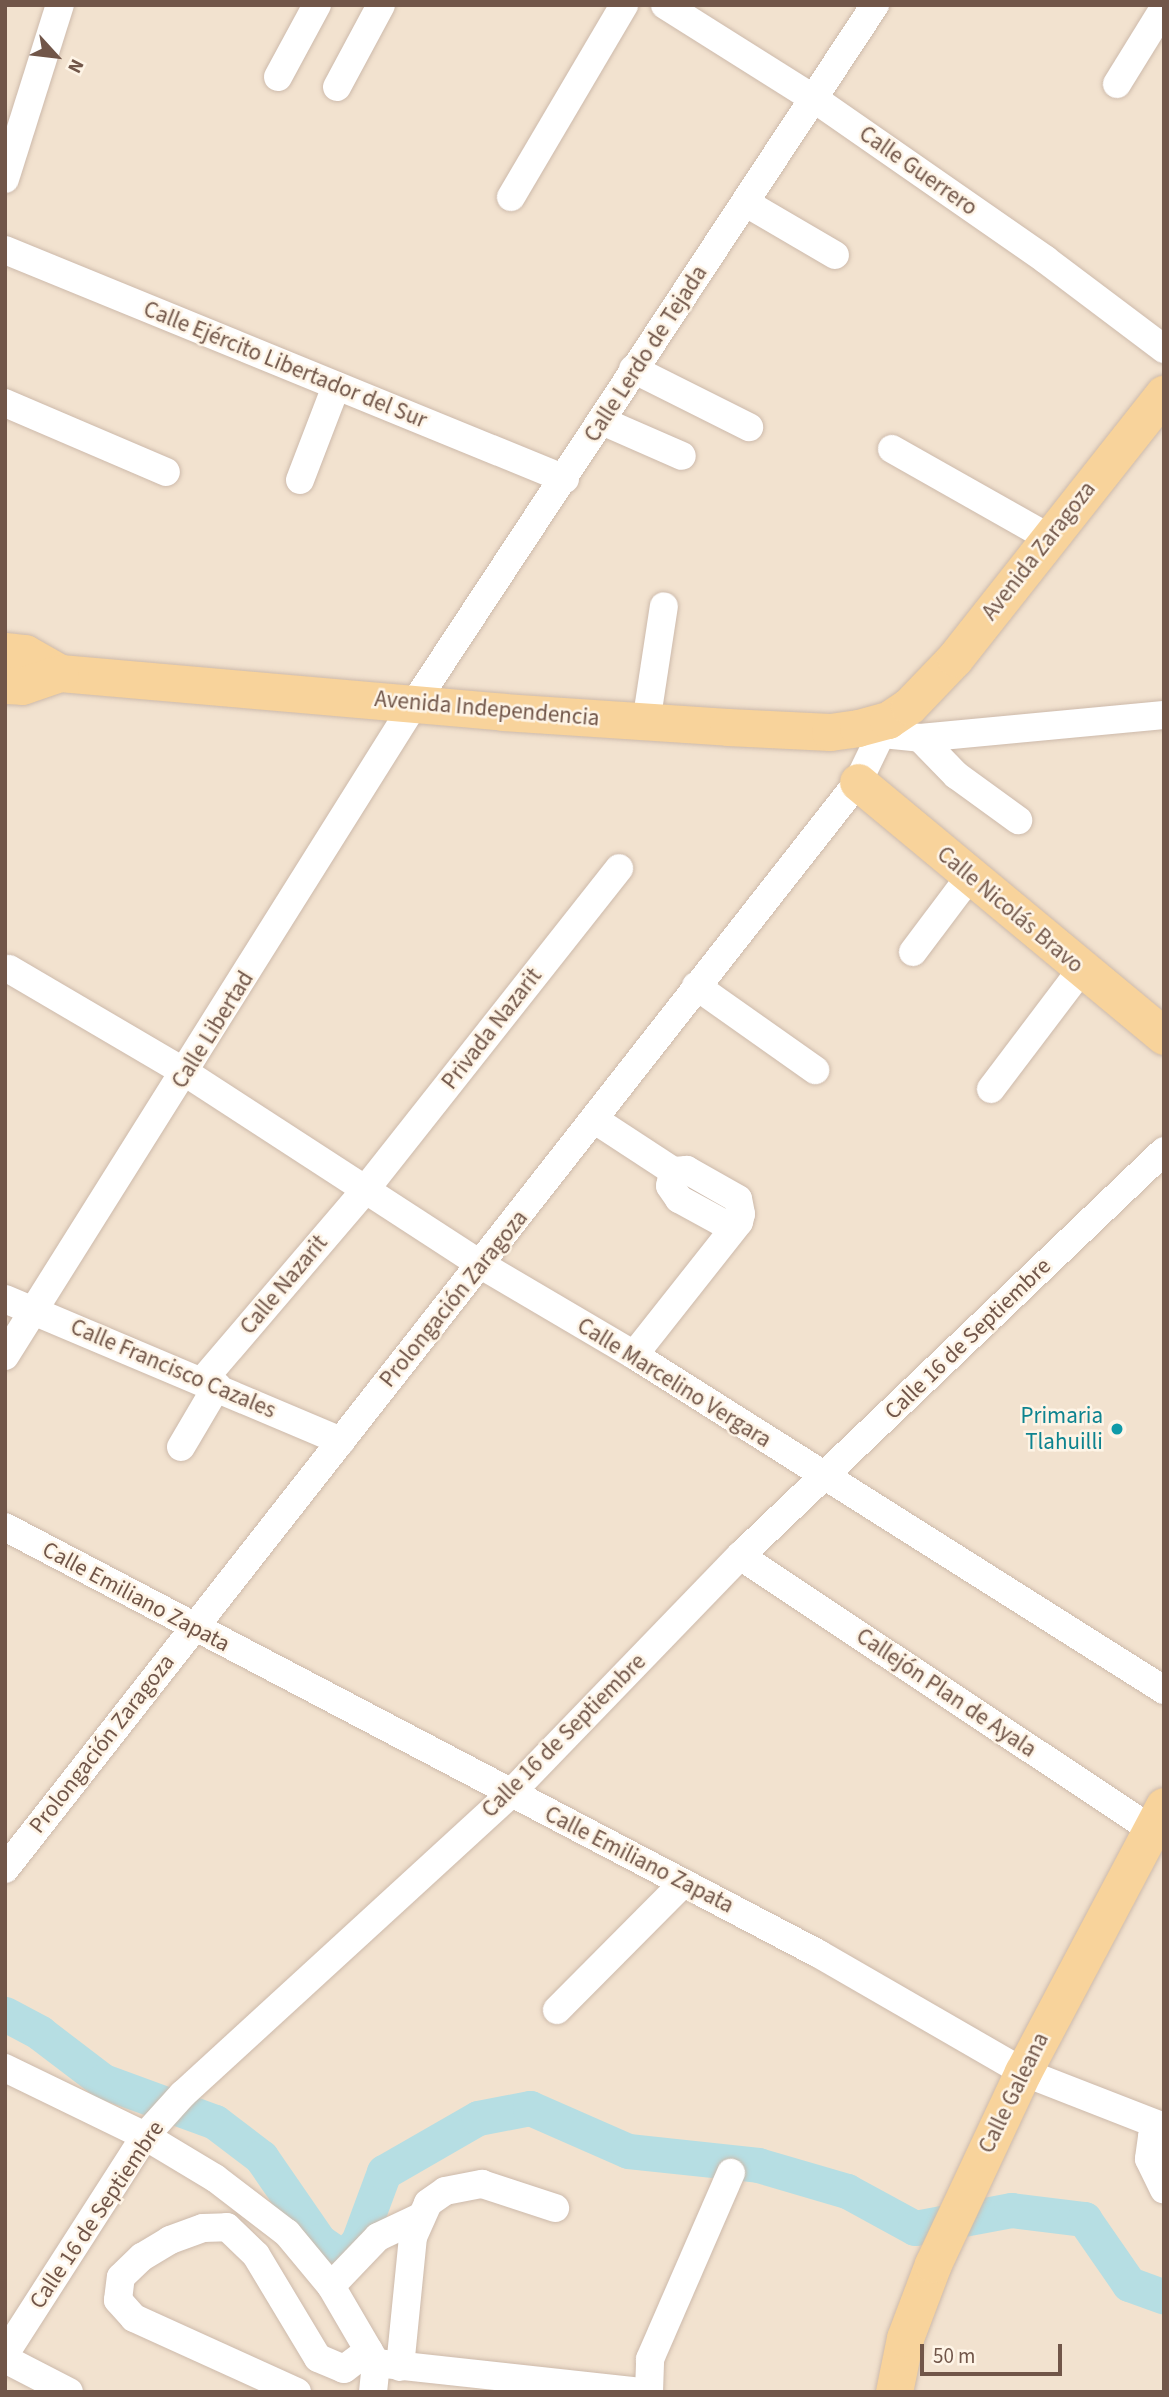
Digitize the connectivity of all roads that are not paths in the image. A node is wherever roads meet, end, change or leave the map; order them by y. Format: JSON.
{"nodes":[{"id":1,"x":61,"y":5,"type":"edge"},
{"id":2,"x":317,"y":5,"type":"edge"},
{"id":3,"x":380,"y":5,"type":"edge"},
{"id":4,"x":624,"y":5,"type":"edge"},
{"id":5,"x":665,"y":5,"type":"edge"},
{"id":6,"x":875,"y":5,"type":"edge"},
{"id":7,"x":1164,"y":9,"type":"edge"},
{"id":8,"x":278,"y":77,"type":"dead end"},
{"id":9,"x":1117,"y":84,"type":"dead end"},
{"id":10,"x":337,"y":87,"type":"dead end"},
{"id":11,"x":816,"y":100,"type":"junction"},
{"id":12,"x":5,"y":179,"type":"edge"},
{"id":13,"x":511,"y":197,"type":"dead end"},
{"id":14,"x":746,"y":203,"type":"junction"},
{"id":15,"x":5,"y":250,"type":"edge"},
{"id":16,"x":835,"y":254,"type":"dead end"},
{"id":17,"x":1164,"y":349,"type":"edge"},
{"id":18,"x":633,"y":369,"type":"junction"},
{"id":19,"x":336,"y":386,"type":"junction"},
{"id":20,"x":1164,"y":393,"type":"edge"},
{"id":21,"x":5,"y":403,"type":"edge"},
{"id":22,"x":602,"y":421,"type":"junction"},
{"id":23,"x":749,"y":428,"type":"dead end"},
{"id":24,"x":891,"y":449,"type":"dead end"},
{"id":25,"x":682,"y":456,"type":"dead end"},
{"id":26,"x":166,"y":472,"type":"dead end"},
{"id":27,"x":300,"y":480,"type":"dead end"},
{"id":28,"x":565,"y":480,"type":"junction"},
{"id":29,"x":1049,"y":538,"type":"junction"},
{"id":30,"x":664,"y":606,"type":"dead end"},
{"id":31,"x":5,"y":651,"type":"edge"},
{"id":32,"x":60,"y":673,"type":"junction"},
{"id":33,"x":5,"y":685,"type":"edge"},
{"id":34,"x":416,"y":701,"type":"junction"},
{"id":35,"x":1164,"y":715,"type":"edge"},
{"id":36,"x":646,"y":723,"type":"junction"},
{"id":37,"x":900,"y":725,"type":"junction"},
{"id":38,"x":858,"y":782,"type":"junction"},
{"id":39,"x":1018,"y":820,"type":"dead end"},
{"id":40,"x":619,"y":868,"type":"dead end"},
{"id":41,"x":970,"y":876,"type":"junction"},
{"id":42,"x":913,"y":951,"type":"dead end"},
{"id":43,"x":9,"y":969,"type":"dead end"},
{"id":44,"x":1081,"y":970,"type":"junction"},
{"id":45,"x":696,"y":986,"type":"junction"},
{"id":46,"x":1164,"y":1036,"type":"edge"},
{"id":47,"x":815,"y":1070,"type":"dead end"},
{"id":48,"x":186,"y":1073,"type":"junction"},
{"id":49,"x":991,"y":1089,"type":"dead end"},
{"id":50,"x":595,"y":1120,"type":"junction"},
{"id":51,"x":1164,"y":1151,"type":"edge"},
{"id":52,"x":365,"y":1190,"type":"junction"},
{"id":53,"x":483,"y":1266,"type":"junction"},
{"id":54,"x":5,"y":1299,"type":"edge"},
{"id":55,"x":34,"y":1310,"type":"junction"},
{"id":56,"x":634,"y":1355,"type":"junction"},
{"id":57,"x":5,"y":1356,"type":"edge"},
{"id":58,"x":210,"y":1383,"type":"junction"},
{"id":59,"x":341,"y":1441,"type":"junction"},
{"id":60,"x":181,"y":1447,"type":"dead end"},
{"id":61,"x":824,"y":1478,"type":"junction"},
{"id":62,"x":5,"y":1527,"type":"edge"},
{"id":63,"x":740,"y":1556,"type":"junction"},
{"id":64,"x":192,"y":1626,"type":"junction"},
{"id":65,"x":1164,"y":1690,"type":"edge"},
{"id":66,"x":511,"y":1793,"type":"junction"},
{"id":67,"x":1158,"y":1817,"type":"edge"},
{"id":68,"x":5,"y":1869,"type":"edge"},
{"id":69,"x":683,"y":1883,"type":"junction"},
{"id":70,"x":557,"y":2010,"type":"dead end"},
{"id":71,"x":5,"y":2068,"type":"edge"},
{"id":72,"x":1023,"y":2071,"type":"junction"},
{"id":73,"x":1162,"y":2126,"type":"edge"},
{"id":74,"x":149,"y":2131,"type":"junction"},
{"id":75,"x":731,"y":2173,"type":"dead end"},
{"id":76,"x":1164,"y":2190,"type":"edge"},
{"id":77,"x":555,"y":2208,"type":"dead end"},
{"id":78,"x":418,"y":2218,"type":"junction"},
{"id":79,"x":331,"y":2286,"type":"junction"},
{"id":80,"x":5,"y":2357,"type":"edge"},
{"id":81,"x":318,"y":2358,"type":"junction"},
{"id":82,"x":382,"y":2360,"type":"junction"},
{"id":83,"x":606,"y":2389,"type":"edge"},
{"id":84,"x":69,"y":2392,"type":"edge"},
{"id":85,"x":300,"y":2392,"type":"edge"},
{"id":86,"x":373,"y":2392,"type":"edge"},
{"id":87,"x":643,"y":2392,"type":"edge"},
{"id":88,"x":649,"y":2392,"type":"edge"},
{"id":89,"x":894,"y":2392,"type":"edge"}],
"edges":[{"from":1,"to":12,"type":"street"},
{"from":2,"to":8,"type":"street"},
{"from":3,"to":10,"type":"street"},
{"from":4,"to":13,"type":"street"},
{"from":5,"to":11,"type":"street","name":"Calle Guerrero"},
{"from":6,"to":11,"type":"street","name":"Calle Lerdo de Tejada"},
{"from":7,"to":9,"type":"street"},
{"from":11,"to":14,"type":"street","name":"Calle Lerdo de Tejada"},
{"from":11,"to":17,"type":"street","name":"Calle Guerrero"},
{"from":14,"to":16,"type":"street"},
{"from":14,"to":18,"type":"street","name":"Calle Lerdo de Tejada"},
{"from":15,"to":19,"type":"street","name":"Calle Ejército Libertador del Sur"},
{"from":18,"to":22,"type":"street","name":"Calle Lerdo de Tejada"},
{"from":18,"to":23,"type":"street"},
{"from":19,"to":27,"type":"street"},
{"from":19,"to":28,"type":"street","name":"Calle Ejército Libertador del Sur"},
{"from":20,"to":29,"type":"main road","name":"Avenida Zaragoza"},
{"from":21,"to":26,"type":"street"},
{"from":22,"to":25,"type":"street"},
{"from":22,"to":28,"type":"street","name":"Calle Lerdo de Tejada"},
{"from":24,"to":29,"type":"street"},
{"from":28,"to":34,"type":"street","name":"Calle Lerdo de Tejada"},
{"from":29,"to":37,"type":"main road","name":"Avenida Zaragoza"},
{"from":30,"to":36,"type":"street"},
{"from":31,"to":32,"type":"main road","name":"Avenida Independencia"},
{"from":32,"to":33,"type":"main road","name":"Avenida Independencia"},
{"from":32,"to":34,"type":"main road","name":"Avenida Independencia"},
{"from":34,"to":36,"type":"main road","name":"Avenida Independencia"},
{"from":34,"to":48,"type":"street","name":"Calle Libertad"},
{"from":35,"to":37,"type":"street","name":"Avenida Independencia"},
{"from":36,"to":37,"type":"main road","name":"Avenida Independencia"},
{"from":37,"to":38,"type":"street","name":"Prolongación Zaragoza"},
{"from":37,"to":39,"type":"street"},
{"from":38,"to":41,"type":"main road","name":"Calle Nicolás Bravo"},
{"from":38,"to":45,"type":"street","name":"Prolongación Zaragoza"},
{"from":40,"to":52,"type":"street","name":"Privada Nazarit"},
{"from":41,"to":42,"type":"street"},
{"from":41,"to":44,"type":"main road","name":"Calle Nicolás Bravo"},
{"from":43,"to":48,"type":"street","name":"Calle Marcelino Vergara"},
{"from":44,"to":46,"type":"main road","name":"Calle Nicolás Bravo"},
{"from":44,"to":49,"type":"street"},
{"from":45,"to":47,"type":"street"},
{"from":45,"to":50,"type":"street","name":"Prolongación Zaragoza"},
{"from":48,"to":52,"type":"street","name":"Calle Marcelino Vergara"},
{"from":48,"to":55,"type":"street","name":"Calle Libertad"},
{"from":50,"to":53,"type":"street","name":"Prolongación Zaragoza"},
{"from":50,"to":56,"type":"street"},
{"from":51,"to":61,"type":"street","name":"Calle 16 de Septiembre"},
{"from":52,"to":53,"type":"street","name":"Calle Marcelino Vergara"},
{"from":52,"to":58,"type":"street","name":"Calle Nazarit"},
{"from":53,"to":56,"type":"street","name":"Calle Marcelino Vergara"},
{"from":53,"to":59,"type":"street","name":"Prolongación Zaragoza"},
{"from":54,"to":55,"type":"street","name":"Calle Francisco Cazales"},
{"from":55,"to":57,"type":"street","name":"Calle Libertad"},
{"from":55,"to":58,"type":"street","name":"Calle Francisco Cazales"},
{"from":56,"to":61,"type":"street","name":"Calle Marcelino Vergara"},
{"from":58,"to":59,"type":"street","name":"Calle Francisco Cazales"},
{"from":58,"to":60,"type":"street","name":"Calle Nazarit"},
{"from":59,"to":64,"type":"street","name":"Prolongación Zaragoza"},
{"from":61,"to":63,"type":"street","name":"Calle 16 de Septiembre"},
{"from":61,"to":65,"type":"street","name":"Calle Marcelino Vergara"},
{"from":62,"to":64,"type":"street","name":"Calle Emiliano Zapata"},
{"from":63,"to":66,"type":"street","name":"Calle 16 de Septiembre"},
{"from":63,"to":67,"type":"street","name":"Callejón Plan de Ayala"},
{"from":64,"to":66,"type":"street","name":"Calle Emiliano Zapata"},
{"from":64,"to":68,"type":"street","name":"Prolongación Zaragoza"},
{"from":66,"to":69,"type":"street","name":"Calle Emiliano Zapata"},
{"from":66,"to":74,"type":"street","name":"Calle 16 de Septiembre"},
{"from":67,"to":72,"type":"main road","name":"Calle Galeana"},
{"from":69,"to":70,"type":"street"},
{"from":69,"to":72,"type":"street","name":"Calle Emiliano Zapata"},
{"from":71,"to":74,"type":"street"},
{"from":72,"to":73,"type":"street","name":"Calle Emiliano Zapata"},
{"from":72,"to":89,"type":"main road","name":"Calle Galeana"},
{"from":73,"to":76,"type":"street"},
{"from":74,"to":79,"type":"street"},
{"from":74,"to":80,"type":"street","name":"Calle 16 de Septiembre"},
{"from":75,"to":88,"type":"street"},
{"from":77,"to":78,"type":"street"},
{"from":78,"to":79,"type":"street"},
{"from":78,"to":82,"type":"street"},
{"from":79,"to":82,"type":"street"},
{"from":80,"to":84,"type":"street"},
{"from":81,"to":82,"type":"street"},
{"from":81,"to":85,"type":"street"},
{"from":81,"to":85,"type":"street"},
{"from":82,"to":83,"type":"street"},
{"from":82,"to":86,"type":"street"},
{"from":83,"to":87,"type":"street"}]}
